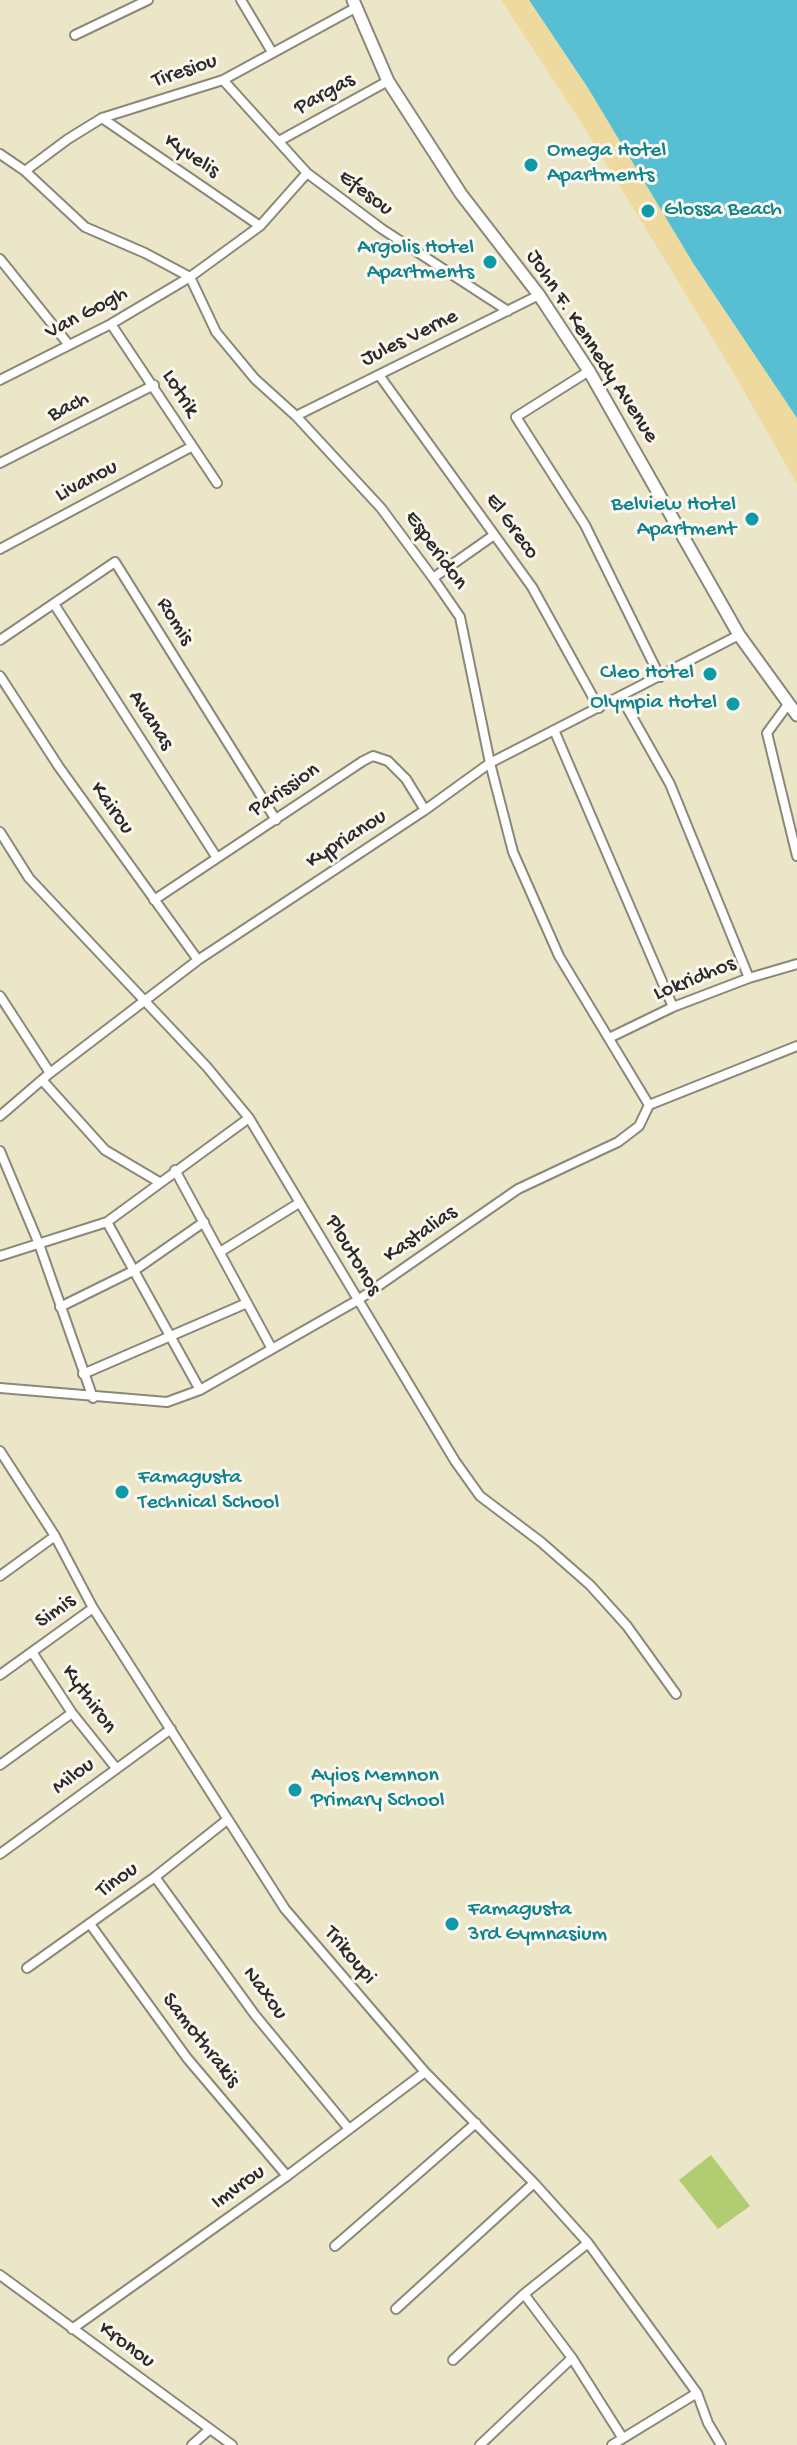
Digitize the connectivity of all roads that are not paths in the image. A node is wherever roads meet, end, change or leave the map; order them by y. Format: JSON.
{"nodes":[{"id":1,"x":148,"y":0,"type":"edge"},
{"id":2,"x":241,"y":0,"type":"edge"},
{"id":3,"x":355,"y":3,"type":"edge"},
{"id":4,"x":129,"y":4,"type":"edge"},
{"id":5,"x":75,"y":35,"type":"dead end"},
{"id":6,"x":272,"y":52,"type":"junction"},
{"id":7,"x":223,"y":80,"type":"junction"},
{"id":8,"x":388,"y":81,"type":"junction"},
{"id":9,"x":102,"y":118,"type":"junction"},
{"id":10,"x":279,"y":141,"type":"junction"},
{"id":11,"x":1,"y":156,"type":"edge"},
{"id":12,"x":25,"y":171,"type":"junction"},
{"id":13,"x":307,"y":173,"type":"junction"},
{"id":14,"x":260,"y":226,"type":"junction"},
{"id":15,"x":0,"y":259,"type":"edge"},
{"id":16,"x":190,"y":277,"type":"junction"},
{"id":17,"x":539,"y":295,"type":"junction"},
{"id":18,"x":508,"y":311,"type":"junction"},
{"id":19,"x":111,"y":324,"type":"junction"},
{"id":20,"x":69,"y":345,"type":"junction"},
{"id":21,"x":589,"y":371,"type":"junction"},
{"id":22,"x":379,"y":375,"type":"junction"},
{"id":23,"x":0,"y":380,"type":"edge"},
{"id":24,"x":154,"y":385,"type":"junction"},
{"id":25,"x":296,"y":416,"type":"junction"},
{"id":26,"x":191,"y":447,"type":"junction"},
{"id":27,"x":0,"y":462,"type":"edge"},
{"id":28,"x":217,"y":483,"type":"dead end"},
{"id":29,"x":494,"y":535,"type":"junction"},
{"id":30,"x":0,"y":549,"type":"edge"},
{"id":31,"x":433,"y":578,"type":"junction"},
{"id":32,"x":54,"y":604,"type":"junction"},
{"id":33,"x":739,"y":635,"type":"junction"},
{"id":34,"x":0,"y":640,"type":"edge"},
{"id":35,"x":0,"y":676,"type":"edge"},
{"id":36,"x":660,"y":677,"type":"junction"},
{"id":37,"x":4,"y":690,"type":"edge"},
{"id":38,"x":621,"y":697,"type":"junction"},
{"id":39,"x":789,"y":703,"type":"junction"},
{"id":40,"x":599,"y":708,"type":"junction"},
{"id":41,"x":797,"y":715,"type":"edge"},
{"id":42,"x":554,"y":730,"type":"junction"},
{"id":43,"x":490,"y":763,"type":"junction"},
{"id":44,"x":425,"y":810,"type":"junction"},
{"id":45,"x":276,"y":820,"type":"junction"},
{"id":46,"x":0,"y":832,"type":"edge"},
{"id":47,"x":797,"y":856,"type":"edge"},
{"id":48,"x":217,"y":858,"type":"junction"},
{"id":49,"x":154,"y":900,"type":"junction"},
{"id":50,"x":198,"y":960,"type":"junction"},
{"id":51,"x":797,"y":964,"type":"edge"},
{"id":52,"x":749,"y":978,"type":"junction"},
{"id":53,"x":0,"y":996,"type":"edge"},
{"id":54,"x":142,"y":1001,"type":"junction"},
{"id":55,"x":673,"y":1007,"type":"junction"},
{"id":56,"x":609,"y":1038,"type":"junction"},
{"id":57,"x":797,"y":1046,"type":"edge"},
{"id":58,"x":46,"y":1076,"type":"junction"},
{"id":59,"x":649,"y":1105,"type":"junction"},
{"id":60,"x":0,"y":1116,"type":"edge"},
{"id":61,"x":249,"y":1118,"type":"junction"},
{"id":62,"x":0,"y":1151,"type":"edge"},
{"id":63,"x":175,"y":1170,"type":"junction"},
{"id":64,"x":159,"y":1182,"type":"junction"},
{"id":65,"x":299,"y":1203,"type":"junction"},
{"id":66,"x":107,"y":1222,"type":"junction"},
{"id":67,"x":204,"y":1222,"type":"junction"},
{"id":68,"x":39,"y":1244,"type":"junction"},
{"id":69,"x":220,"y":1252,"type":"junction"},
{"id":70,"x":0,"y":1256,"type":"edge"},
{"id":71,"x":135,"y":1270,"type":"junction"},
{"id":72,"x":358,"y":1300,"type":"junction"},
{"id":73,"x":247,"y":1303,"type":"junction"},
{"id":74,"x":60,"y":1307,"type":"junction"},
{"id":75,"x":171,"y":1337,"type":"junction"},
{"id":76,"x":272,"y":1349,"type":"junction"},
{"id":77,"x":83,"y":1374,"type":"junction"},
{"id":78,"x":0,"y":1388,"type":"edge"},
{"id":79,"x":200,"y":1390,"type":"junction"},
{"id":80,"x":93,"y":1398,"type":"junction"},
{"id":81,"x":0,"y":1451,"type":"edge"},
{"id":82,"x":55,"y":1536,"type":"junction"},
{"id":83,"x":0,"y":1576,"type":"edge"},
{"id":84,"x":93,"y":1608,"type":"junction"},
{"id":85,"x":32,"y":1652,"type":"junction"},
{"id":86,"x":0,"y":1675,"type":"edge"},
{"id":87,"x":676,"y":1694,"type":"dead end"},
{"id":88,"x":72,"y":1713,"type":"junction"},
{"id":89,"x":171,"y":1729,"type":"junction"},
{"id":90,"x":0,"y":1765,"type":"edge"},
{"id":91,"x":116,"y":1768,"type":"junction"},
{"id":92,"x":227,"y":1820,"type":"junction"},
{"id":93,"x":0,"y":1854,"type":"edge"},
{"id":94,"x":155,"y":1877,"type":"junction"},
{"id":95,"x":90,"y":1924,"type":"junction"},
{"id":96,"x":27,"y":1968,"type":"dead end"},
{"id":97,"x":425,"y":2072,"type":"junction"},
{"id":98,"x":476,"y":2123,"type":"junction"},
{"id":99,"x":349,"y":2129,"type":"junction"},
{"id":100,"x":287,"y":2176,"type":"junction"},
{"id":101,"x":534,"y":2183,"type":"junction"},
{"id":102,"x":588,"y":2243,"type":"junction"},
{"id":103,"x":335,"y":2246,"type":"dead end"},
{"id":104,"x":0,"y":2275,"type":"edge"},
{"id":105,"x":524,"y":2294,"type":"junction"},
{"id":106,"x":396,"y":2309,"type":"dead end"},
{"id":107,"x":72,"y":2329,"type":"junction"},
{"id":108,"x":572,"y":2358,"type":"junction"},
{"id":109,"x":453,"y":2360,"type":"dead end"},
{"id":110,"x":697,"y":2393,"type":"junction"},
{"id":111,"x":210,"y":2429,"type":"junction"},
{"id":112,"x":622,"y":2437,"type":"junction"},
{"id":113,"x":192,"y":2445,"type":"edge"},
{"id":114,"x":232,"y":2445,"type":"edge"},
{"id":115,"x":480,"y":2445,"type":"edge"},
{"id":116,"x":612,"y":2445,"type":"edge"},
{"id":117,"x":721,"y":2445,"type":"edge"}],
"edges":[{"from":1,"to":4,"type":"street"},
{"from":2,"to":6,"type":"street"},
{"from":3,"to":6,"type":"street","name":"Tiresiou"},
{"from":3,"to":8,"type":"street","name":"John F. Kennedy Avenue"},
{"from":4,"to":5,"type":"street"},
{"from":6,"to":7,"type":"street","name":"Tiresiou"},
{"from":7,"to":9,"type":"street","name":"Tiresiou"},
{"from":7,"to":10,"type":"street","name":"Efesou"},
{"from":8,"to":10,"type":"street","name":"Pargas"},
{"from":8,"to":17,"type":"street","name":"John F. Kennedy Avenue"},
{"from":9,"to":12,"type":"street","name":"Tiresiou"},
{"from":9,"to":14,"type":"street","name":"Kyvelis"},
{"from":10,"to":13,"type":"street","name":"Efesou"},
{"from":11,"to":12,"type":"street"},
{"from":12,"to":16,"type":"street"},
{"from":13,"to":14,"type":"street","name":"Van Gogh"},
{"from":13,"to":18,"type":"street","name":"Efesou"},
{"from":14,"to":16,"type":"street","name":"Van Gogh"},
{"from":15,"to":20,"type":"street"},
{"from":16,"to":19,"type":"street","name":"Van Gogh"},
{"from":16,"to":25,"type":"street","name":"Esperidon"},
{"from":17,"to":18,"type":"street","name":"Jules Verne"},
{"from":17,"to":21,"type":"street","name":"John F. Kennedy Avenue"},
{"from":18,"to":22,"type":"street","name":"Jules Verne"},
{"from":19,"to":20,"type":"street","name":"Van Gogh"},
{"from":19,"to":24,"type":"street","name":"Lotrik"},
{"from":20,"to":23,"type":"street","name":"Van Gogh"},
{"from":21,"to":33,"type":"street","name":"John F. Kennedy Avenue"},
{"from":21,"to":36,"type":"street"},
{"from":22,"to":25,"type":"street","name":"Jules Verne"},
{"from":22,"to":29,"type":"street","name":"El Greco"},
{"from":24,"to":26,"type":"street","name":"Lotrik"},
{"from":24,"to":27,"type":"street","name":"Bach"},
{"from":25,"to":31,"type":"street","name":"Esperidon"},
{"from":26,"to":28,"type":"street","name":"Lotrik"},
{"from":26,"to":30,"type":"street","name":"Livanou"},
{"from":29,"to":31,"type":"street"},
{"from":29,"to":40,"type":"street","name":"El Greco"},
{"from":31,"to":43,"type":"street","name":"Esperidon"},
{"from":32,"to":34,"type":"street","name":"Romis"},
{"from":32,"to":45,"type":"street","name":"Romis"},
{"from":32,"to":48,"type":"street","name":"Avanas"},
{"from":33,"to":36,"type":"street","name":"Kyprianou"},
{"from":33,"to":39,"type":"street","name":"John F. Kennedy Avenue"},
{"from":35,"to":37,"type":"street","name":"Kairou"},
{"from":36,"to":38,"type":"street","name":"Kyprianou"},
{"from":37,"to":49,"type":"street","name":"Kairou"},
{"from":38,"to":40,"type":"street","name":"Kyprianou"},
{"from":38,"to":52,"type":"street"},
{"from":39,"to":41,"type":"street","name":"John F. Kennedy Avenue"},
{"from":39,"to":47,"type":"street"},
{"from":40,"to":42,"type":"street","name":"Kyprianou"},
{"from":42,"to":43,"type":"street","name":"Kyprianou"},
{"from":42,"to":55,"type":"street"},
{"from":43,"to":44,"type":"street","name":"Kyprianou"},
{"from":43,"to":56,"type":"street","name":"Esperidon"},
{"from":44,"to":45,"type":"street","name":"Parission"},
{"from":44,"to":50,"type":"street","name":"Kyprianou"},
{"from":45,"to":48,"type":"street","name":"Parission"},
{"from":46,"to":54,"type":"street","name":"Ploutonos"},
{"from":48,"to":49,"type":"street","name":"Parission"},
{"from":49,"to":50,"type":"street","name":"Kairou"},
{"from":50,"to":54,"type":"street","name":"Kyprianou"},
{"from":51,"to":52,"type":"street","name":"Lokridhos"},
{"from":52,"to":55,"type":"street","name":"Lokridhos"},
{"from":53,"to":58,"type":"street"},
{"from":54,"to":58,"type":"street","name":"Kyprianou"},
{"from":54,"to":61,"type":"street","name":"Ploutonos"},
{"from":55,"to":56,"type":"street","name":"Lokridhos"},
{"from":56,"to":59,"type":"street","name":"Esperidon"},
{"from":57,"to":59,"type":"street"},
{"from":58,"to":60,"type":"street","name":"Kyprianou"},
{"from":58,"to":64,"type":"street"},
{"from":59,"to":72,"type":"street","name":"Kastalias"},
{"from":61,"to":63,"type":"street"},
{"from":61,"to":65,"type":"street","name":"Ploutonos"},
{"from":62,"to":68,"type":"street"},
{"from":63,"to":64,"type":"street"},
{"from":63,"to":67,"type":"street"},
{"from":64,"to":66,"type":"street"},
{"from":65,"to":69,"type":"street"},
{"from":65,"to":72,"type":"street","name":"Ploutonos"},
{"from":66,"to":68,"type":"street"},
{"from":66,"to":71,"type":"street"},
{"from":67,"to":69,"type":"street"},
{"from":67,"to":71,"type":"street"},
{"from":68,"to":70,"type":"street"},
{"from":68,"to":74,"type":"street"},
{"from":69,"to":73,"type":"street"},
{"from":71,"to":74,"type":"street"},
{"from":71,"to":75,"type":"street"},
{"from":72,"to":76,"type":"street","name":"Kastalias"},
{"from":72,"to":87,"type":"street","name":"Ploutonos"},
{"from":73,"to":75,"type":"street"},
{"from":73,"to":76,"type":"street"},
{"from":74,"to":77,"type":"street"},
{"from":75,"to":77,"type":"street"},
{"from":75,"to":79,"type":"street"},
{"from":76,"to":79,"type":"street","name":"Kastalias"},
{"from":77,"to":80,"type":"street"},
{"from":78,"to":80,"type":"street","name":"Kastalias"},
{"from":79,"to":80,"type":"street","name":"Kastalias"},
{"from":81,"to":82,"type":"street","name":"Trikoupi"},
{"from":82,"to":83,"type":"street"},
{"from":82,"to":84,"type":"street","name":"Trikoupi"},
{"from":84,"to":85,"type":"street","name":"Simis"},
{"from":84,"to":89,"type":"street","name":"Trikoupi"},
{"from":85,"to":86,"type":"street","name":"Simis"},
{"from":85,"to":88,"type":"street","name":"Kythiron"},
{"from":88,"to":90,"type":"street"},
{"from":88,"to":91,"type":"street","name":"Kythiron"},
{"from":89,"to":91,"type":"street","name":"Milou"},
{"from":89,"to":92,"type":"street","name":"Trikoupi"},
{"from":91,"to":93,"type":"street","name":"Milou"},
{"from":92,"to":94,"type":"street","name":"Tinou"},
{"from":92,"to":97,"type":"street","name":"Trikoupi"},
{"from":94,"to":95,"type":"street","name":"Tinou"},
{"from":94,"to":99,"type":"street","name":"Naxou"},
{"from":95,"to":96,"type":"street","name":"Tinou"},
{"from":95,"to":100,"type":"street","name":"Samothrakis"},
{"from":97,"to":98,"type":"street","name":"Trikoupi"},
{"from":97,"to":99,"type":"street","name":"Imvrou"},
{"from":98,"to":101,"type":"street","name":"Trikoupi"},
{"from":98,"to":103,"type":"street"},
{"from":99,"to":100,"type":"street","name":"Imvrou"},
{"from":100,"to":107,"type":"street","name":"Imvrou"},
{"from":101,"to":102,"type":"street","name":"Trikoupi"},
{"from":101,"to":106,"type":"street"},
{"from":102,"to":105,"type":"street"},
{"from":102,"to":110,"type":"street","name":"Trikoupi"},
{"from":104,"to":107,"type":"street","name":"Kronou"},
{"from":105,"to":108,"type":"street"},
{"from":105,"to":109,"type":"street"},
{"from":107,"to":111,"type":"street","name":"Kronou"},
{"from":108,"to":112,"type":"street"},
{"from":108,"to":115,"type":"street"},
{"from":110,"to":112,"type":"street"},
{"from":110,"to":117,"type":"street","name":"Trikoupi"},
{"from":111,"to":113,"type":"street"},
{"from":111,"to":114,"type":"street","name":"Kronou"},
{"from":112,"to":116,"type":"street"}]}
